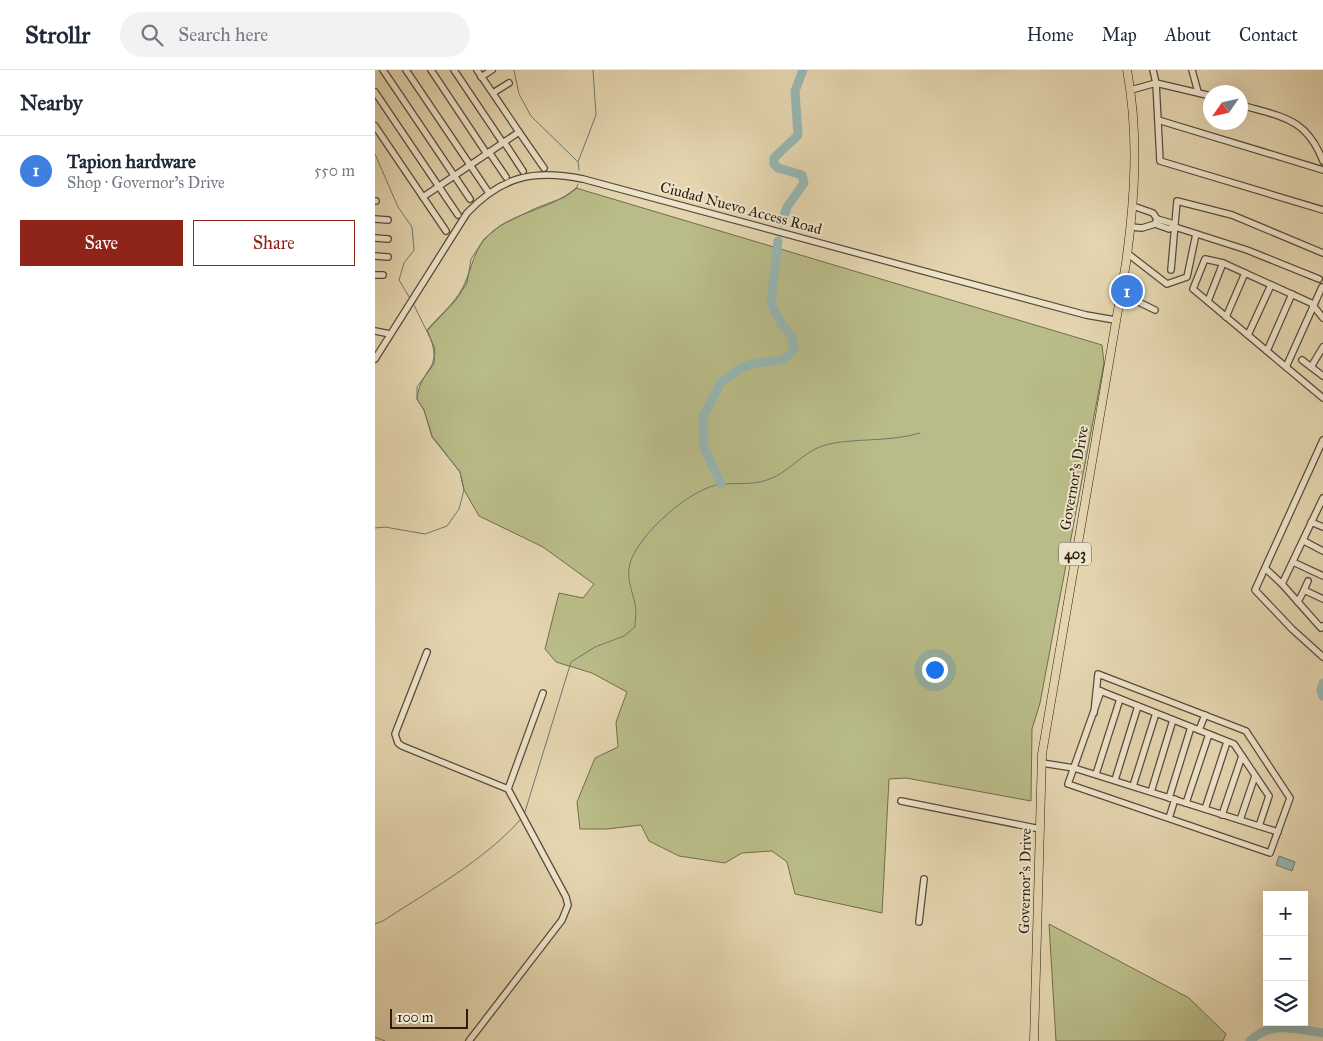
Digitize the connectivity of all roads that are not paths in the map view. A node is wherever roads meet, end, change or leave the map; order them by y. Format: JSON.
{"nodes":[{"id":1,"x":383,"y":70,"type":"edge"},
{"id":2,"x":406,"y":70,"type":"edge"},
{"id":3,"x":431,"y":70,"type":"edge"},
{"id":4,"x":454,"y":70,"type":"edge"},
{"id":5,"x":477,"y":70,"type":"edge"},
{"id":6,"x":492,"y":70,"type":"edge"},
{"id":7,"x":1127,"y":70,"type":"edge"},
{"id":8,"x":1153,"y":70,"type":"edge"},
{"id":9,"x":1192,"y":70,"type":"edge"},
{"id":10,"x":481,"y":77,"type":"junction"},
{"id":11,"x":509,"y":83,"type":"dead end"},
{"id":12,"x":1156,"y":83,"type":"junction"},
{"id":13,"x":1131,"y":90,"type":"junction"},
{"id":14,"x":375,"y":92,"type":"edge"},
{"id":15,"x":1198,"y":92,"type":"junction"},
{"id":16,"x":493,"y":93,"type":"junction"},
{"id":17,"x":1203,"y":94,"type":"edge"},
{"id":18,"x":1248,"y":107,"type":"edge"},
{"id":19,"x":1158,"y":120,"type":"junction"},
{"id":20,"x":375,"y":126,"type":"edge"},
{"id":21,"x":519,"y":132,"type":"junction"},
{"id":22,"x":504,"y":142,"type":"junction"},
{"id":23,"x":488,"y":153,"type":"junction"},
{"id":24,"x":1323,"y":161,"type":"edge"},
{"id":25,"x":471,"y":165,"type":"junction"},
{"id":26,"x":544,"y":168,"type":"dead end"},
{"id":27,"x":523,"y":170,"type":"dead end"},
{"id":28,"x":1323,"y":170,"type":"edge"},
{"id":29,"x":454,"y":176,"type":"junction"},
{"id":30,"x":506,"y":177,"type":"dead end"},
{"id":31,"x":439,"y":187,"type":"junction"},
{"id":32,"x":489,"y":193,"type":"junction"},
{"id":33,"x":423,"y":197,"type":"junction"},
{"id":34,"x":470,"y":199,"type":"dead end"},
{"id":35,"x":1133,"y":206,"type":"junction"},
{"id":36,"x":1323,"y":210,"type":"edge"},
{"id":37,"x":458,"y":215,"type":"dead end"},
{"id":38,"x":375,"y":219,"type":"edge"},
{"id":39,"x":388,"y":220,"type":"dead end"},
{"id":40,"x":1156,"y":222,"type":"junction"},
{"id":41,"x":1175,"y":227,"type":"junction"},
{"id":42,"x":1131,"y":228,"type":"junction"},
{"id":43,"x":446,"y":231,"type":"dead end"},
{"id":44,"x":1196,"y":234,"type":"junction"},
{"id":45,"x":375,"y":238,"type":"edge"},
{"id":46,"x":388,"y":239,"type":"dead end"},
{"id":47,"x":1127,"y":253,"type":"junction"},
{"id":48,"x":1323,"y":253,"type":"edge"},
{"id":49,"x":375,"y":256,"type":"edge"},
{"id":50,"x":388,"y":257,"type":"dead end"},
{"id":51,"x":1223,"y":263,"type":"junction"},
{"id":52,"x":1171,"y":270,"type":"dead end"},
{"id":53,"x":1245,"y":273,"type":"junction"},
{"id":54,"x":375,"y":275,"type":"edge"},
{"id":55,"x":383,"y":275,"type":"dead end"},
{"id":56,"x":1321,"y":277,"type":"edge"},
{"id":57,"x":1271,"y":285,"type":"junction"},
{"id":58,"x":1323,"y":287,"type":"edge"},
{"id":59,"x":1120,"y":292,"type":"junction"},
{"id":60,"x":1292,"y":294,"type":"junction"},
{"id":61,"x":1208,"y":301,"type":"junction"},
{"id":62,"x":1313,"y":306,"type":"junction"},
{"id":63,"x":1155,"y":310,"type":"dead end"},
{"id":64,"x":1226,"y":317,"type":"junction"},
{"id":65,"x":1323,"y":318,"type":"edge"},
{"id":66,"x":1115,"y":323,"type":"junction"},
{"id":67,"x":392,"y":331,"type":"junction"},
{"id":68,"x":375,"y":332,"type":"edge"},
{"id":69,"x":1248,"y":335,"type":"junction"},
{"id":70,"x":1323,"y":347,"type":"edge"},
{"id":71,"x":1267,"y":351,"type":"junction"},
{"id":72,"x":375,"y":359,"type":"edge"},
{"id":73,"x":1302,"y":360,"type":"dead end"},
{"id":74,"x":1286,"y":367,"type":"junction"},
{"id":75,"x":1311,"y":367,"type":"junction"},
{"id":76,"x":1323,"y":376,"type":"edge"},
{"id":77,"x":1323,"y":398,"type":"edge"},
{"id":78,"x":1323,"y":440,"type":"edge"},
{"id":79,"x":1323,"y":501,"type":"edge"},
{"id":80,"x":1311,"y":522,"type":"junction"},
{"id":81,"x":1323,"y":527,"type":"edge"},
{"id":82,"x":1304,"y":541,"type":"junction"},
{"id":83,"x":1323,"y":550,"type":"edge"},
{"id":84,"x":1293,"y":562,"type":"junction"},
{"id":85,"x":1266,"y":569,"type":"junction"},
{"id":86,"x":1323,"y":576,"type":"edge"},
{"id":87,"x":1308,"y":581,"type":"dead end"},
{"id":88,"x":1282,"y":584,"type":"junction"},
{"id":89,"x":1304,"y":590,"type":"junction"},
{"id":90,"x":1323,"y":599,"type":"edge"},
{"id":91,"x":1298,"y":602,"type":"junction"},
{"id":92,"x":1323,"y":626,"type":"edge"},
{"id":93,"x":427,"y":652,"type":"dead end"},
{"id":94,"x":1322,"y":656,"type":"edge"},
{"id":95,"x":1099,"y":690,"type":"junction"},
{"id":96,"x":543,"y":694,"type":"dead end"},
{"id":97,"x":1120,"y":699,"type":"junction"},
{"id":98,"x":1138,"y":706,"type":"junction"},
{"id":99,"x":1156,"y":713,"type":"junction"},
{"id":100,"x":1205,"y":716,"type":"junction"},
{"id":101,"x":1173,"y":720,"type":"junction"},
{"id":102,"x":1191,"y":727,"type":"junction"},
{"id":103,"x":1199,"y":730,"type":"junction"},
{"id":104,"x":1209,"y":734,"type":"junction"},
{"id":105,"x":1227,"y":742,"type":"junction"},
{"id":106,"x":1242,"y":756,"type":"junction"},
{"id":107,"x":1042,"y":762,"type":"junction"},
{"id":108,"x":1074,"y":768,"type":"junction"},
{"id":109,"x":1096,"y":774,"type":"junction"},
{"id":110,"x":1255,"y":776,"type":"junction"},
{"id":111,"x":1115,"y":780,"type":"junction"},
{"id":112,"x":1133,"y":786,"type":"junction"},
{"id":113,"x":508,"y":789,"type":"junction"},
{"id":114,"x":1151,"y":792,"type":"junction"},
{"id":115,"x":1172,"y":798,"type":"junction"},
{"id":116,"x":901,"y":801,"type":"dead end"},
{"id":117,"x":1186,"y":803,"type":"junction"},
{"id":118,"x":1205,"y":809,"type":"junction"},
{"id":119,"x":1222,"y":814,"type":"junction"},
{"id":120,"x":1169,"y":818,"type":"junction"},
{"id":121,"x":1240,"y":820,"type":"junction"},
{"id":122,"x":1259,"y":826,"type":"junction"},
{"id":123,"x":1040,"y":828,"type":"junction"},
{"id":124,"x":1277,"y":832,"type":"junction"},
{"id":125,"x":924,"y":879,"type":"dead end"},
{"id":126,"x":919,"y":922,"type":"dead end"},
{"id":127,"x":469,"y":1041,"type":"edge"},
{"id":128,"x":1034,"y":1041,"type":"edge"}],
"edges":[{"from":1,"to":29,"type":"street"},
{"from":2,"to":25,"type":"street"},
{"from":3,"to":23,"type":"street"},
{"from":4,"to":22,"type":"street"},
{"from":5,"to":10,"type":"street"},
{"from":6,"to":10,"type":"street"},
{"from":7,"to":13,"type":"main road","name":"Governor's Drive","number":"403"},
{"from":8,"to":12,"type":"street"},
{"from":9,"to":15,"type":"street"},
{"from":10,"to":16,"type":"street"},
{"from":11,"to":16,"type":"street"},
{"from":12,"to":13,"type":"street"},
{"from":12,"to":15,"type":"street"},
{"from":12,"to":19,"type":"street"},
{"from":13,"to":35,"type":"main road","name":"Governor's Drive","number":"403"},
{"from":14,"to":31,"type":"street"},
{"from":15,"to":17,"type":"street"},
{"from":16,"to":21,"type":"street"},
{"from":18,"to":24,"type":"street"},
{"from":19,"to":28,"type":"street"},
{"from":19,"to":36,"type":"street"},
{"from":20,"to":33,"type":"street"},
{"from":21,"to":22,"type":"street"},
{"from":21,"to":26,"type":"street"},
{"from":22,"to":23,"type":"street"},
{"from":22,"to":27,"type":"street"},
{"from":23,"to":25,"type":"street"},
{"from":23,"to":30,"type":"street"},
{"from":25,"to":29,"type":"street"},
{"from":25,"to":32,"type":"street"},
{"from":29,"to":31,"type":"street"},
{"from":29,"to":34,"type":"street"},
{"from":31,"to":33,"type":"street"},
{"from":31,"to":37,"type":"street"},
{"from":32,"to":66,"type":"street","name":"Ciudad Nuevo Access Road"},
{"from":32,"to":67,"type":"street","name":"Ciudad Nuevo Access Road"},
{"from":33,"to":43,"type":"street"},
{"from":35,"to":40,"type":"street"},
{"from":35,"to":42,"type":"main road","name":"Governor's Drive","number":"403"},
{"from":38,"to":39,"type":"street"},
{"from":40,"to":41,"type":"street"},
{"from":40,"to":42,"type":"street"},
{"from":41,"to":44,"type":"street"},
{"from":41,"to":48,"type":"street"},
{"from":41,"to":52,"type":"street"},
{"from":42,"to":47,"type":"main road","name":"Governor's Drive","number":"403"},
{"from":44,"to":47,"type":"street"},
{"from":44,"to":56,"type":"street"},
{"from":45,"to":46,"type":"street"},
{"from":47,"to":59,"type":"main road","name":"Governor's Drive","number":"403"},
{"from":49,"to":50,"type":"street"},
{"from":51,"to":53,"type":"street"},
{"from":51,"to":61,"type":"street"},
{"from":51,"to":61,"type":"street"},
{"from":53,"to":57,"type":"street"},
{"from":53,"to":64,"type":"street"},
{"from":54,"to":55,"type":"street"},
{"from":56,"to":58,"type":"street"},
{"from":57,"to":60,"type":"street"},
{"from":57,"to":69,"type":"street"},
{"from":58,"to":62,"type":"street"},
{"from":59,"to":63,"type":"street"},
{"from":59,"to":66,"type":"main road","name":"Governor's Drive","number":"403"},
{"from":60,"to":62,"type":"street"},
{"from":60,"to":71,"type":"street"},
{"from":61,"to":64,"type":"street"},
{"from":62,"to":65,"type":"street"},
{"from":62,"to":74,"type":"street"},
{"from":64,"to":69,"type":"street"},
{"from":66,"to":107,"type":"main road","name":"Governor's Drive","number":"403"},
{"from":67,"to":68,"type":"street"},
{"from":67,"to":72,"type":"street"},
{"from":69,"to":71,"type":"street"},
{"from":70,"to":75,"type":"street"},
{"from":71,"to":74,"type":"street"},
{"from":73,"to":75,"type":"street"},
{"from":74,"to":77,"type":"street"},
{"from":75,"to":76,"type":"street"},
{"from":78,"to":85,"type":"street"},
{"from":79,"to":80,"type":"street"},
{"from":80,"to":81,"type":"street"},
{"from":80,"to":82,"type":"street"},
{"from":82,"to":83,"type":"street"},
{"from":82,"to":84,"type":"street"},
{"from":84,"to":86,"type":"street"},
{"from":84,"to":88,"type":"street"},
{"from":85,"to":88,"type":"street"},
{"from":85,"to":94,"type":"street"},
{"from":87,"to":89,"type":"street"},
{"from":88,"to":91,"type":"street"},
{"from":89,"to":90,"type":"street"},
{"from":89,"to":91,"type":"street"},
{"from":91,"to":92,"type":"street"},
{"from":93,"to":113,"type":"street"},
{"from":95,"to":97,"type":"street"},
{"from":95,"to":100,"type":"street"},
{"from":95,"to":108,"type":"street"},
{"from":96,"to":113,"type":"street"},
{"from":97,"to":98,"type":"street"},
{"from":97,"to":109,"type":"street"},
{"from":98,"to":99,"type":"street"},
{"from":98,"to":111,"type":"street"},
{"from":99,"to":101,"type":"street"},
{"from":99,"to":112,"type":"street"},
{"from":100,"to":103,"type":"street"},
{"from":100,"to":124,"type":"street"},
{"from":101,"to":102,"type":"street"},
{"from":101,"to":114,"type":"street"},
{"from":102,"to":103,"type":"street"},
{"from":102,"to":115,"type":"street"},
{"from":103,"to":104,"type":"street"},
{"from":104,"to":105,"type":"street"},
{"from":104,"to":117,"type":"street"},
{"from":105,"to":106,"type":"street"},
{"from":105,"to":118,"type":"street"},
{"from":106,"to":110,"type":"street"},
{"from":106,"to":119,"type":"street"},
{"from":107,"to":108,"type":"street"},
{"from":107,"to":123,"type":"main road","name":"Governor's Drive","number":"403"},
{"from":108,"to":109,"type":"street"},
{"from":108,"to":120,"type":"street"},
{"from":109,"to":111,"type":"street"},
{"from":110,"to":121,"type":"street"},
{"from":110,"to":122,"type":"street"},
{"from":111,"to":112,"type":"street"},
{"from":112,"to":114,"type":"street"},
{"from":113,"to":127,"type":"street"},
{"from":114,"to":115,"type":"street"},
{"from":115,"to":117,"type":"street"},
{"from":115,"to":120,"type":"street"},
{"from":116,"to":123,"type":"street"},
{"from":117,"to":118,"type":"street"},
{"from":118,"to":119,"type":"street"},
{"from":119,"to":121,"type":"street"},
{"from":120,"to":124,"type":"street"},
{"from":121,"to":122,"type":"street"},
{"from":122,"to":124,"type":"street"},
{"from":123,"to":128,"type":"main road","name":"Governor's Drive","number":"403"},
{"from":125,"to":126,"type":"street"}]}
